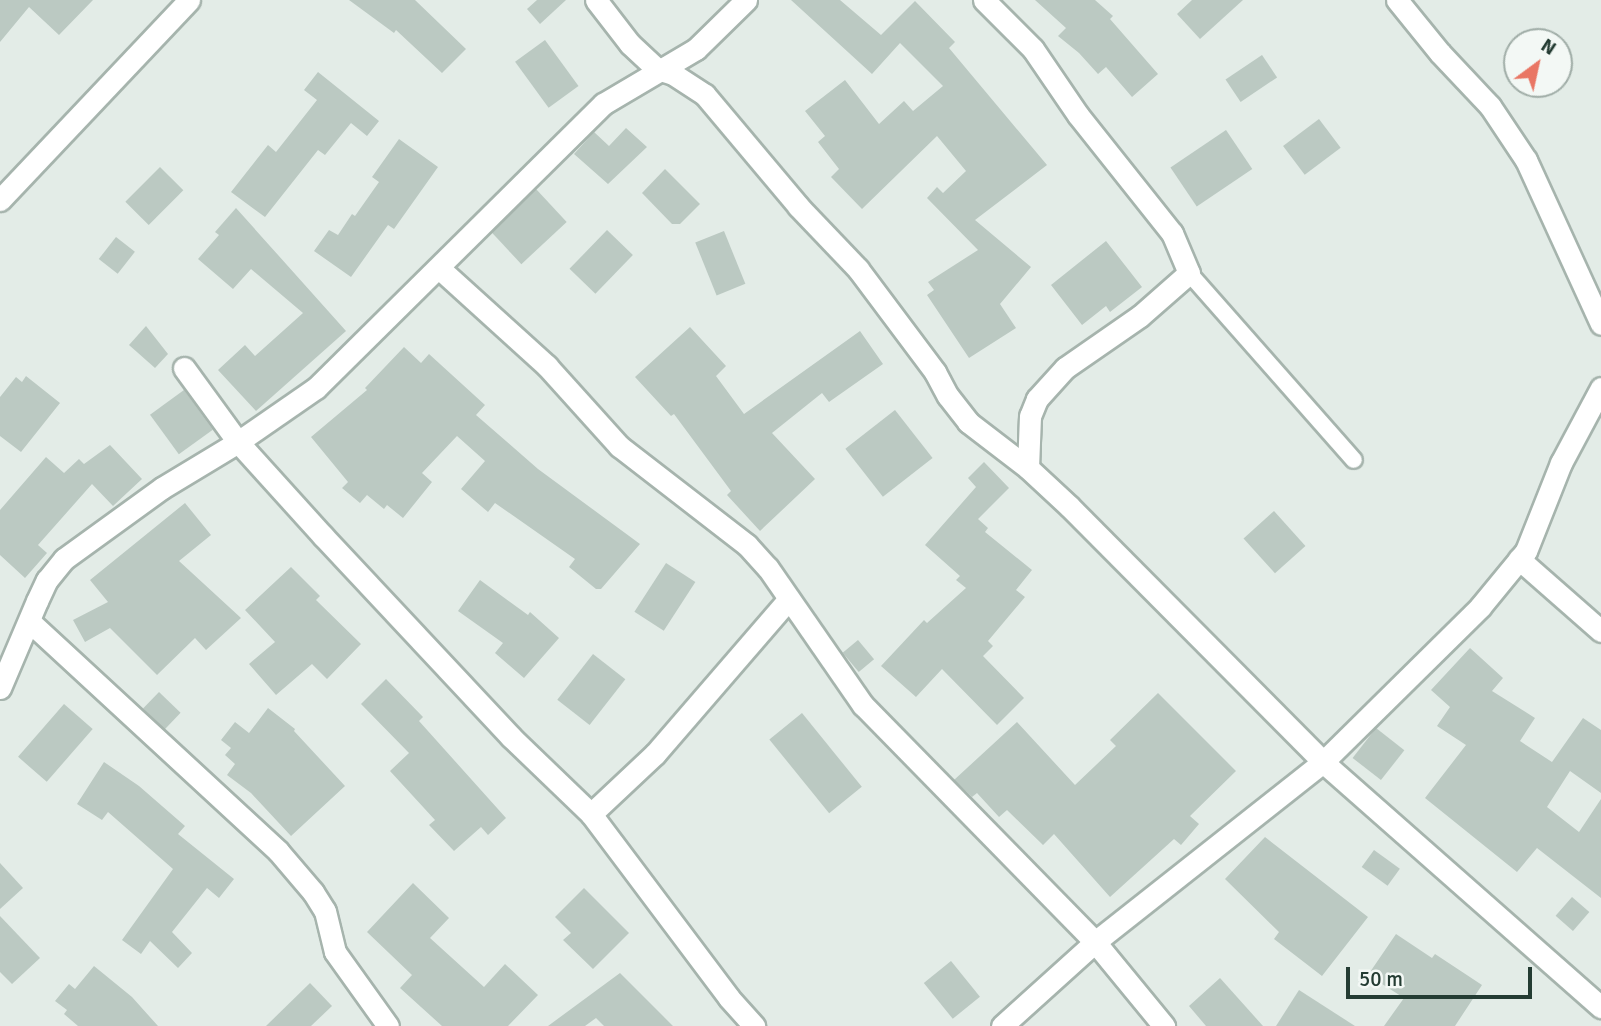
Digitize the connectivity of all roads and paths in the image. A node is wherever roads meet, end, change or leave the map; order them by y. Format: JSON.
{"nodes":[{"id":1,"x":189,"y":0,"type":"edge"},
{"id":2,"x":596,"y":0,"type":"edge"},
{"id":3,"x":746,"y":0,"type":"edge"},
{"id":4,"x":984,"y":0,"type":"edge"},
{"id":5,"x":1397,"y":0,"type":"edge"},
{"id":6,"x":657,"y":69,"type":"junction"},
{"id":7,"x":0,"y":200,"type":"edge"},
{"id":8,"x":439,"y":268,"type":"junction"},
{"id":9,"x":1189,"y":273,"type":"junction"},
{"id":10,"x":1601,"y":324,"type":"edge"},
{"id":11,"x":184,"y":368,"type":"dead end"},
{"id":12,"x":1601,"y":388,"type":"edge"},
{"id":13,"x":238,"y":442,"type":"junction"},
{"id":14,"x":1354,"y":460,"type":"dead end"},
{"id":15,"x":1028,"y":468,"type":"junction"},
{"id":16,"x":1519,"y":559,"type":"junction"},
{"id":17,"x":788,"y":600,"type":"junction"},
{"id":18,"x":30,"y":622,"type":"junction"},
{"id":19,"x":1601,"y":631,"type":"edge"},
{"id":20,"x":0,"y":688,"type":"edge"},
{"id":21,"x":1323,"y":762,"type":"junction"},
{"id":22,"x":591,"y":814,"type":"junction"},
{"id":23,"x":1095,"y":942,"type":"junction"},
{"id":24,"x":1601,"y":1007,"type":"edge"},
{"id":25,"x":388,"y":1026,"type":"edge"},
{"id":26,"x":754,"y":1026,"type":"edge"},
{"id":27,"x":1002,"y":1026,"type":"edge"},
{"id":28,"x":1164,"y":1026,"type":"edge"}],
"edges":[{"from":1,"to":7,"type":"street"},
{"from":2,"to":6,"type":"street"},
{"from":3,"to":6,"type":"street"},
{"from":4,"to":9,"type":"street"},
{"from":5,"to":10,"type":"street"},
{"from":6,"to":8,"type":"street"},
{"from":6,"to":15,"type":"street"},
{"from":8,"to":13,"type":"street"},
{"from":8,"to":17,"type":"street"},
{"from":9,"to":14,"type":"lane"},
{"from":9,"to":15,"type":"street"},
{"from":11,"to":13,"type":"street"},
{"from":12,"to":16,"type":"street"},
{"from":13,"to":18,"type":"street"},
{"from":13,"to":22,"type":"street"},
{"from":15,"to":21,"type":"street"},
{"from":16,"to":19,"type":"street"},
{"from":16,"to":21,"type":"street"},
{"from":17,"to":22,"type":"street"},
{"from":17,"to":23,"type":"street"},
{"from":18,"to":20,"type":"street"},
{"from":18,"to":25,"type":"street"},
{"from":21,"to":23,"type":"street"},
{"from":21,"to":24,"type":"street"},
{"from":22,"to":26,"type":"street"},
{"from":23,"to":27,"type":"street"},
{"from":23,"to":28,"type":"street"}]}
